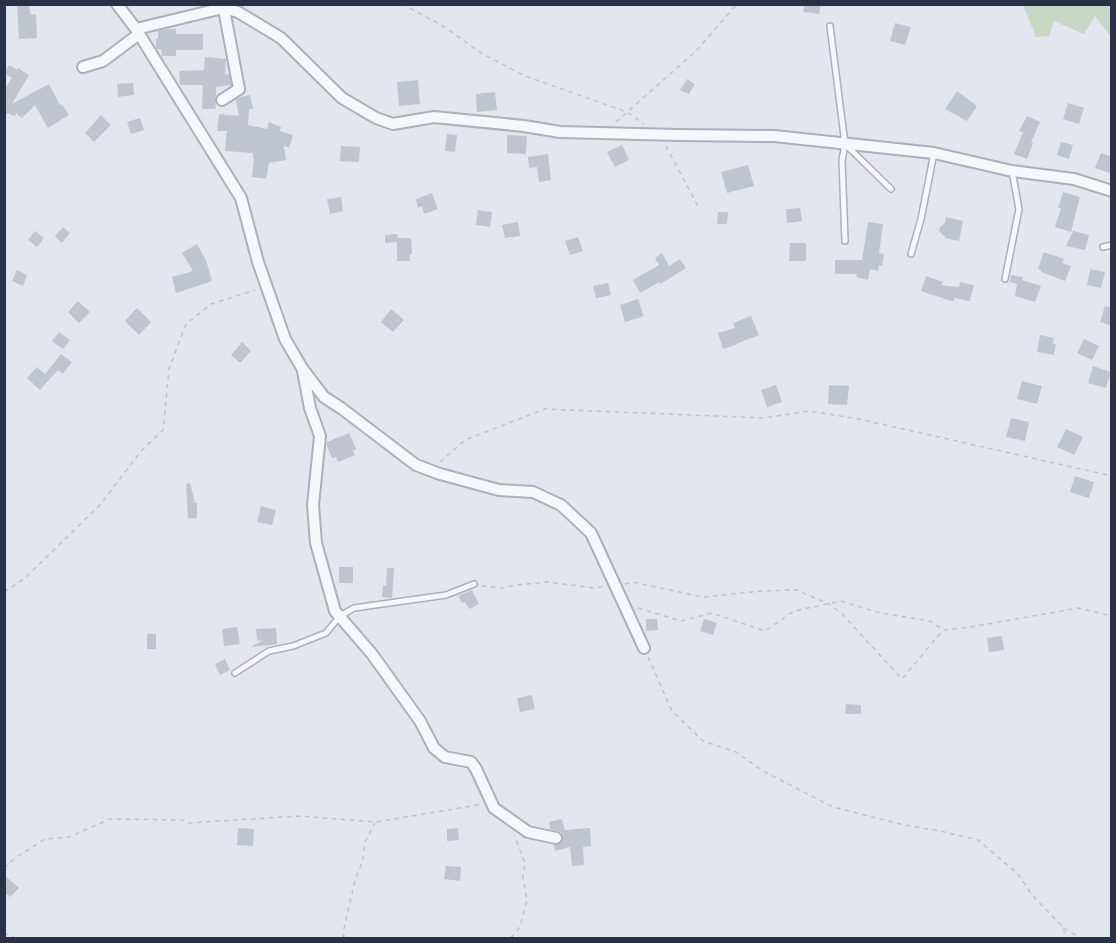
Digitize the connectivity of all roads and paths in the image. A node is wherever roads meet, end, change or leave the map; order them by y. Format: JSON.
{"nodes":[{"id":1,"x":117,"y":4,"type":"edge"},
{"id":2,"x":402,"y":4,"type":"edge"},
{"id":3,"x":737,"y":4,"type":"edge"},
{"id":4,"x":223,"y":6,"type":"edge"},
{"id":5,"x":830,"y":26,"type":"dead end"},
{"id":6,"x":138,"y":32,"type":"junction"},
{"id":7,"x":83,"y":66,"type":"dead end"},
{"id":8,"x":222,"y":100,"type":"dead end"},
{"id":9,"x":627,"y":112,"type":"junction"},
{"id":10,"x":644,"y":124,"type":"dead end"},
{"id":11,"x":604,"y":133,"type":"junction"},
{"id":12,"x":660,"y":135,"type":"junction"},
{"id":13,"x":845,"y":144,"type":"junction"},
{"id":14,"x":934,"y":153,"type":"junction"},
{"id":15,"x":1012,"y":171,"type":"junction"},
{"id":16,"x":891,"y":189,"type":"dead end"},
{"id":17,"x":1112,"y":190,"type":"edge"},
{"id":18,"x":700,"y":210,"type":"dead end"},
{"id":19,"x":845,"y":241,"type":"dead end"},
{"id":20,"x":1112,"y":245,"type":"edge"},
{"id":21,"x":1103,"y":247,"type":"dead end"},
{"id":22,"x":911,"y":254,"type":"dead end"},
{"id":23,"x":1005,"y":279,"type":"dead end"},
{"id":24,"x":267,"y":286,"type":"junction"},
{"id":25,"x":302,"y":368,"type":"junction"},
{"id":26,"x":431,"y":471,"type":"junction"},
{"id":27,"x":1112,"y":476,"type":"edge"},
{"id":28,"x":474,"y":585,"type":"joint"},
{"id":29,"x":615,"y":585,"type":"junction"},
{"id":30,"x":4,"y":592,"type":"edge"},
{"id":31,"x":623,"y":603,"type":"junction"},
{"id":32,"x":829,"y":604,"type":"junction"},
{"id":33,"x":340,"y":616,"type":"junction"},
{"id":34,"x":1112,"y":616,"type":"edge"},
{"id":35,"x":943,"y":630,"type":"junction"},
{"id":36,"x":644,"y":648,"type":"joint"},
{"id":37,"x":235,"y":673,"type":"dead end"},
{"id":38,"x":489,"y":797,"type":"junction"},
{"id":39,"x":376,"y":822,"type":"junction"},
{"id":40,"x":514,"y":835,"type":"dead end"},
{"id":41,"x":556,"y":838,"type":"dead end"},
{"id":42,"x":4,"y":868,"type":"edge"},
{"id":43,"x":1063,"y":927,"type":"junction"},
{"id":44,"x":4,"y":933,"type":"edge"},
{"id":45,"x":15,"y":939,"type":"edge"},
{"id":46,"x":344,"y":939,"type":"edge"},
{"id":47,"x":511,"y":939,"type":"edge"},
{"id":48,"x":1066,"y":939,"type":"edge"},
{"id":49,"x":1080,"y":939,"type":"edge"}],
"edges":[{"from":1,"to":6,"type":"street"},
{"from":2,"to":9,"type":"path"},
{"from":3,"to":9,"type":"path"},
{"from":4,"to":6,"type":"street"},
{"from":4,"to":8,"type":"street"},
{"from":4,"to":11,"type":"street"},
{"from":5,"to":13,"type":"lane"},
{"from":6,"to":7,"type":"street"},
{"from":6,"to":24,"type":"street"},
{"from":9,"to":10,"type":"path"},
{"from":9,"to":11,"type":"path"},
{"from":11,"to":12,"type":"street"},
{"from":12,"to":13,"type":"street"},
{"from":12,"to":18,"type":"path"},
{"from":13,"to":14,"type":"street"},
{"from":13,"to":16,"type":"lane"},
{"from":13,"to":19,"type":"lane"},
{"from":14,"to":15,"type":"street"},
{"from":14,"to":22,"type":"lane"},
{"from":15,"to":17,"type":"street"},
{"from":15,"to":23,"type":"lane"},
{"from":20,"to":21,"type":"lane"},
{"from":24,"to":25,"type":"street"},
{"from":24,"to":30,"type":"path"},
{"from":25,"to":26,"type":"street"},
{"from":25,"to":33,"type":"street"},
{"from":26,"to":27,"type":"path"},
{"from":26,"to":29,"type":"street"},
{"from":28,"to":29,"type":"path"},
{"from":28,"to":33,"type":"lane"},
{"from":29,"to":31,"type":"street"},
{"from":29,"to":32,"type":"path"},
{"from":31,"to":32,"type":"path"},
{"from":31,"to":36,"type":"street"},
{"from":32,"to":35,"type":"path"},
{"from":32,"to":35,"type":"path"},
{"from":33,"to":37,"type":"lane"},
{"from":33,"to":38,"type":"street"},
{"from":34,"to":35,"type":"path"},
{"from":36,"to":43,"type":"path"},
{"from":38,"to":39,"type":"path"},
{"from":38,"to":41,"type":"street"},
{"from":39,"to":42,"type":"path"},
{"from":39,"to":46,"type":"path"},
{"from":40,"to":47,"type":"path"},
{"from":43,"to":48,"type":"path"},
{"from":43,"to":49,"type":"path"},
{"from":44,"to":45,"type":"path"}]}
